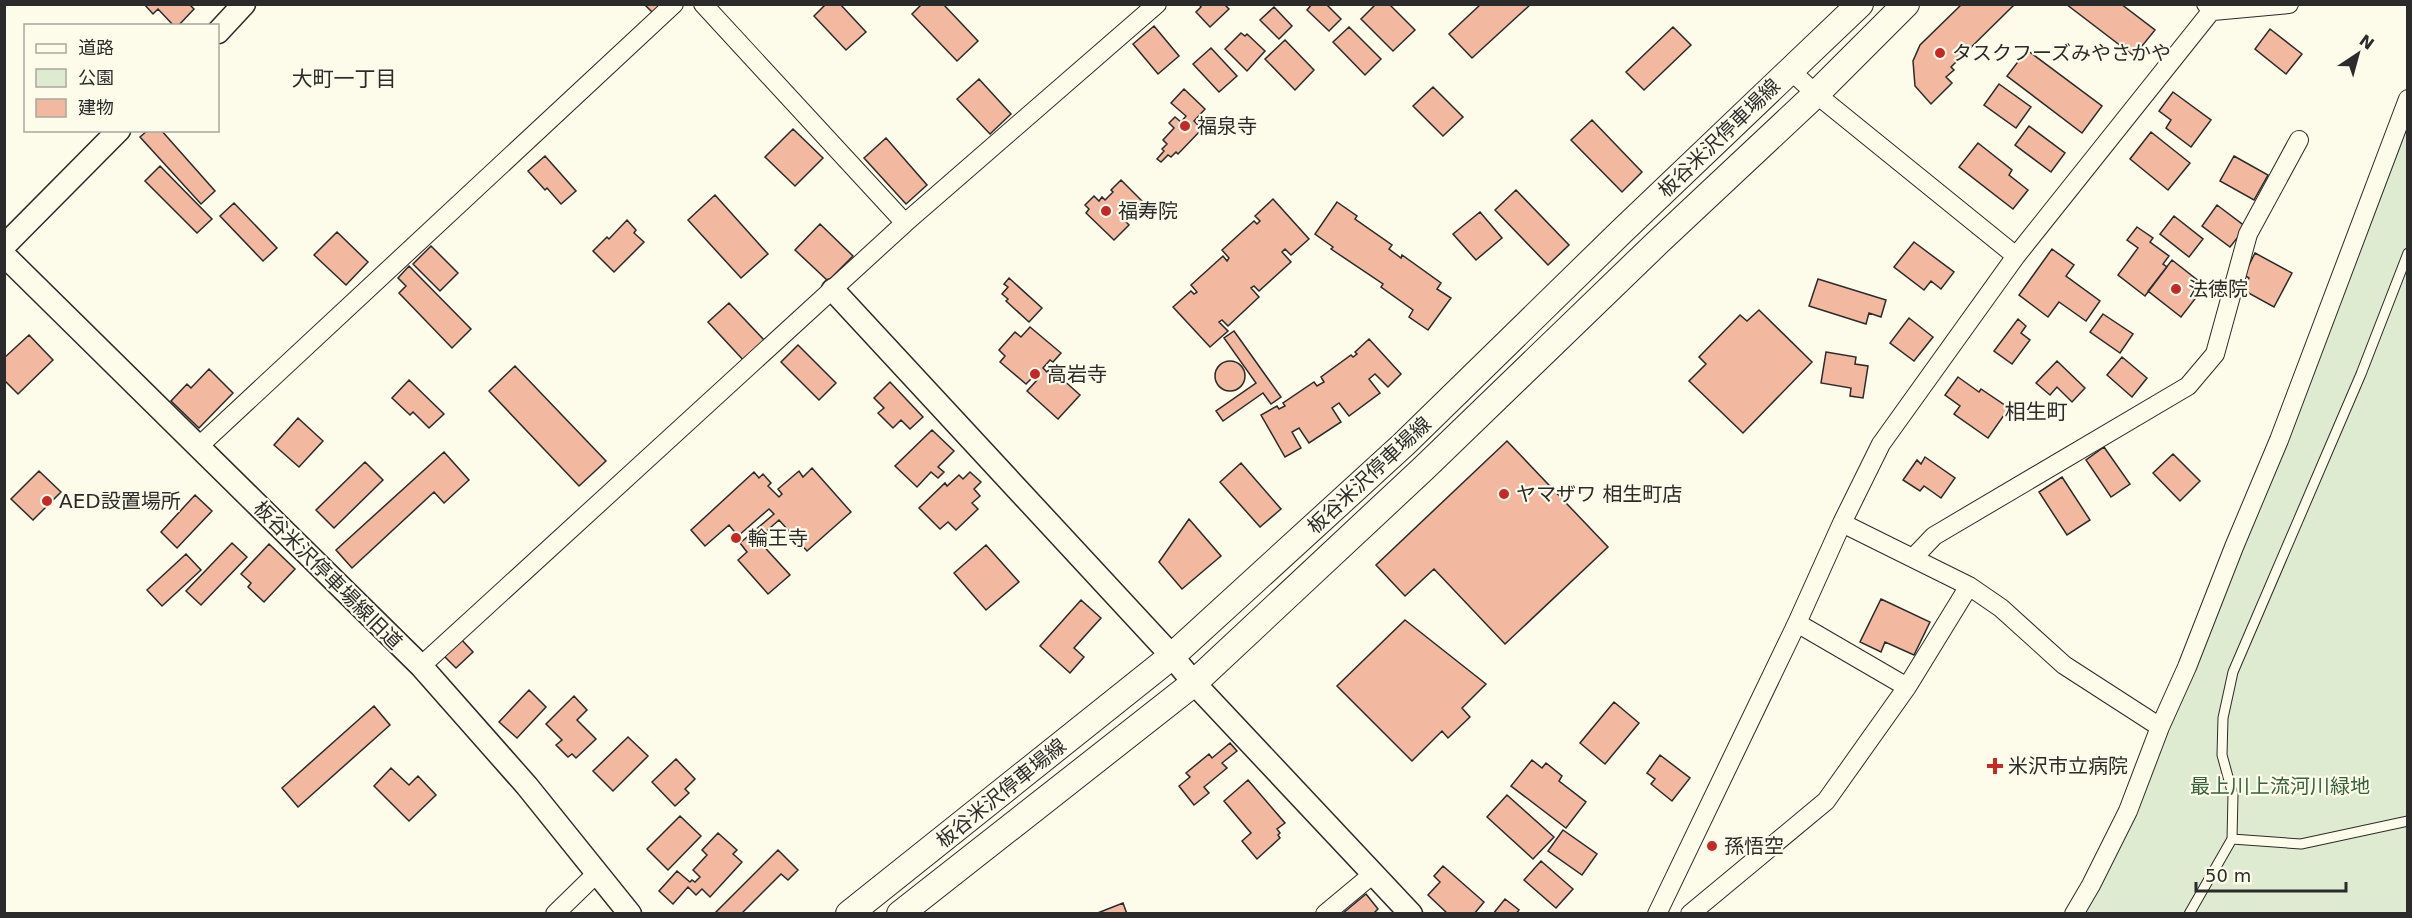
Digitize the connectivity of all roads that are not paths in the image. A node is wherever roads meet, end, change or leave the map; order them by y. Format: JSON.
{"nodes":[{"id":1,"x":244,"y":4,"type":"edge"},
{"id":2,"x":674,"y":4,"type":"edge"},
{"id":3,"x":703,"y":4,"type":"edge"},
{"id":4,"x":1156,"y":4,"type":"edge"},
{"id":5,"x":1860,"y":4,"type":"edge"},
{"id":6,"x":1906,"y":4,"type":"edge"},
{"id":7,"x":2289,"y":4,"type":"edge"},
{"id":8,"x":2212,"y":7,"type":"edge"},
{"id":9,"x":219,"y":31,"type":"edge"},
{"id":10,"x":1790,"y":70,"type":"junction"},
{"id":11,"x":1816,"y":94,"type":"junction"},
{"id":12,"x":2408,"y":99,"type":"edge"},
{"id":13,"x":117,"y":132,"type":"edge"},
{"id":14,"x":2299,"y":140,"type":"dead end"},
{"id":15,"x":905,"y":223,"type":"junction"},
{"id":16,"x":4,"y":246,"type":"edge"},
{"id":17,"x":2408,"y":253,"type":"edge"},
{"id":18,"x":4,"y":255,"type":"edge"},
{"id":19,"x":2016,"y":255,"type":"junction"},
{"id":20,"x":833,"y":290,"type":"junction"},
{"id":21,"x":198,"y":447,"type":"junction"},
{"id":22,"x":1842,"y":523,"type":"junction"},
{"id":23,"x":1913,"y":558,"type":"junction"},
{"id":24,"x":1969,"y":586,"type":"junction"},
{"id":25,"x":1797,"y":623,"type":"junction"},
{"id":26,"x":1172,"y":656,"type":"junction"},
{"id":27,"x":421,"y":666,"type":"junction"},
{"id":28,"x":1194,"y":683,"type":"junction"},
{"id":29,"x":1906,"y":687,"type":"junction"},
{"id":30,"x":2160,"y":727,"type":"junction"},
{"id":31,"x":2408,"y":821,"type":"edge"},
{"id":32,"x":2232,"y":839,"type":"junction"},
{"id":33,"x":597,"y":873,"type":"junction"},
{"id":34,"x":1373,"y":874,"type":"junction"},
{"id":35,"x":555,"y":914,"type":"edge"},
{"id":36,"x":630,"y":914,"type":"edge"},
{"id":37,"x":849,"y":914,"type":"edge"},
{"id":38,"x":900,"y":914,"type":"edge"},
{"id":39,"x":1325,"y":914,"type":"edge"},
{"id":40,"x":1411,"y":914,"type":"edge"},
{"id":41,"x":1657,"y":914,"type":"edge"},
{"id":42,"x":1690,"y":914,"type":"edge"},
{"id":43,"x":2074,"y":914,"type":"edge"},
{"id":44,"x":2189,"y":914,"type":"edge"}],
"edges":[{"from":1,"to":9,"type":"street"},
{"from":2,"to":21,"type":"street"},
{"from":3,"to":15,"type":"street"},
{"from":4,"to":15,"type":"street"},
{"from":5,"to":10,"type":"main road","name":"板谷米沢停車場線"},
{"from":6,"to":11,"type":"main road","name":"板谷米沢停車場線"},
{"from":7,"to":8,"type":"street"},
{"from":8,"to":19,"type":"street"},
{"from":10,"to":11,"type":"street"},
{"from":10,"to":26,"type":"main road","name":"板谷米沢停車場線"},
{"from":11,"to":19,"type":"street"},
{"from":11,"to":28,"type":"main road","name":"板谷米沢停車場線"},
{"from":12,"to":30,"type":"street"},
{"from":13,"to":16,"type":"street"},
{"from":14,"to":23,"type":"street"},
{"from":15,"to":20,"type":"street"},
{"from":17,"to":32,"type":"lane"},
{"from":18,"to":21,"type":"street","name":"板谷米沢停車場線旧道"},
{"from":19,"to":22,"type":"street"},
{"from":20,"to":26,"type":"street"},
{"from":20,"to":27,"type":"street"},
{"from":21,"to":27,"type":"street","name":"板谷米沢停車場線旧道"},
{"from":22,"to":23,"type":"street"},
{"from":22,"to":25,"type":"street"},
{"from":23,"to":24,"type":"street"},
{"from":24,"to":29,"type":"street"},
{"from":24,"to":30,"type":"street"},
{"from":25,"to":29,"type":"street"},
{"from":25,"to":41,"type":"street"},
{"from":26,"to":28,"type":"street"},
{"from":26,"to":37,"type":"main road","name":"板谷米沢停車場線"},
{"from":27,"to":33,"type":"street","name":"板谷米沢停車場線旧道"},
{"from":28,"to":34,"type":"street"},
{"from":28,"to":38,"type":"main road","name":"板谷米沢停車場線"},
{"from":29,"to":42,"type":"street"},
{"from":30,"to":43,"type":"street"},
{"from":31,"to":32,"type":"lane"},
{"from":32,"to":44,"type":"lane"},
{"from":33,"to":35,"type":"street"},
{"from":33,"to":36,"type":"street","name":"板谷米沢停車場線旧道"},
{"from":34,"to":39,"type":"street"},
{"from":34,"to":40,"type":"street"}]}
